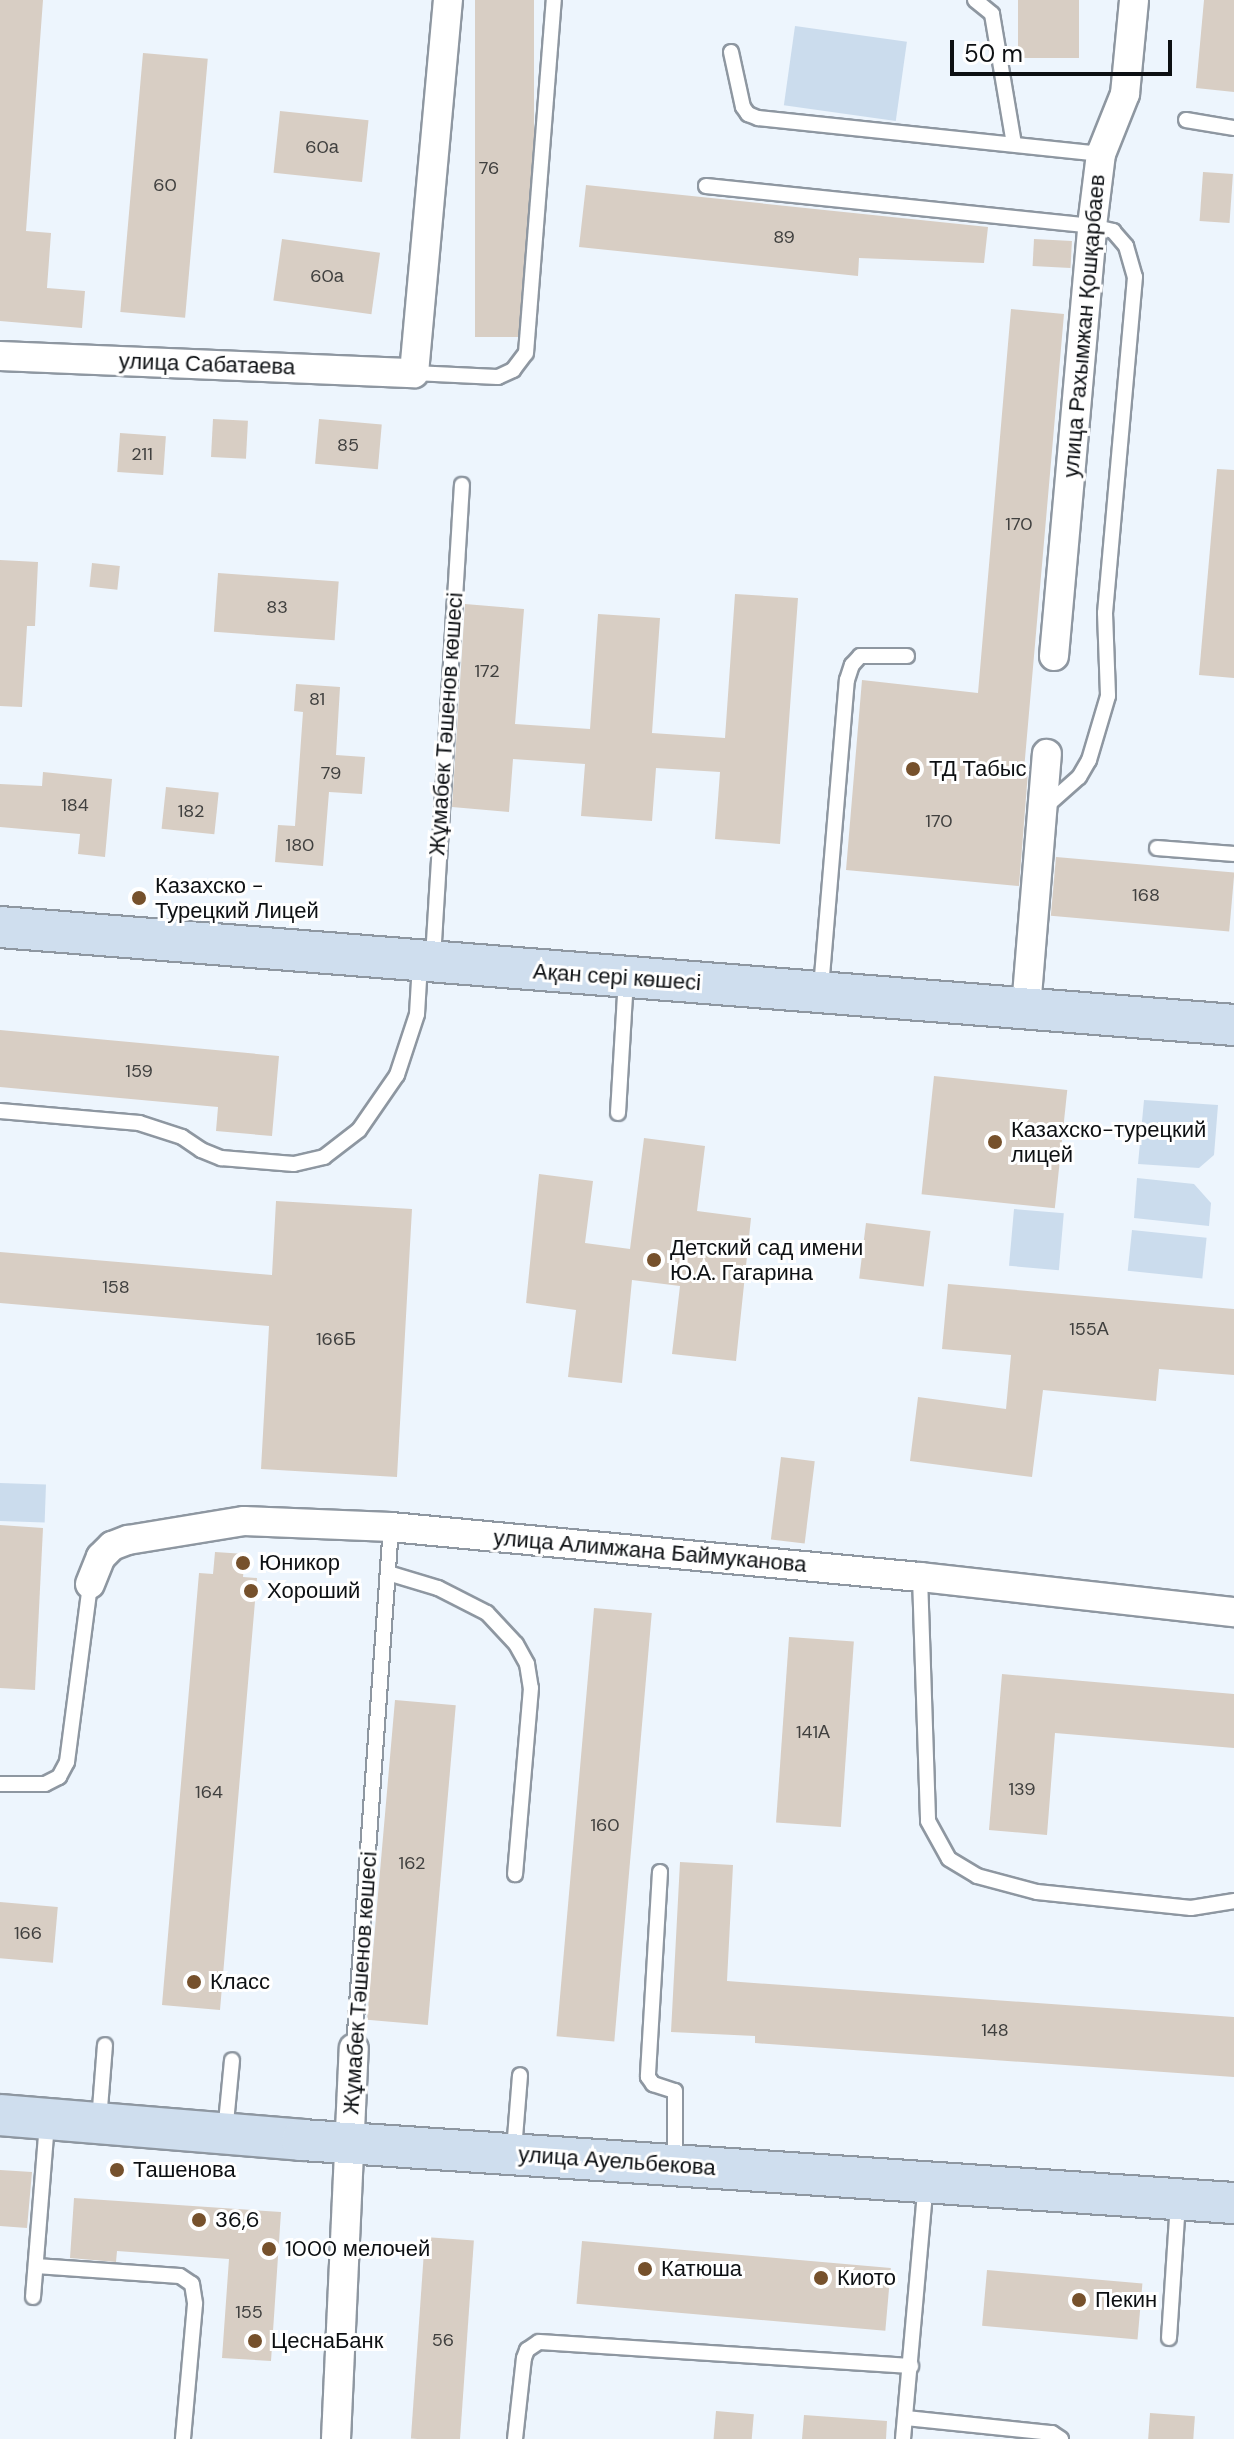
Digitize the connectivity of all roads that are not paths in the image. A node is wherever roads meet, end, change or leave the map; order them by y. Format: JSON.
{"nodes":[{"id":1,"x":448,"y":0,"type":"edge"},
{"id":2,"x":554,"y":0,"type":"edge"},
{"id":3,"x":975,"y":0,"type":"edge"},
{"id":4,"x":1134,"y":0,"type":"edge"},
{"id":5,"x":731,"y":52,"type":"dead end"},
{"id":6,"x":1186,"y":120,"type":"dead end"},
{"id":7,"x":1234,"y":128,"type":"edge"},
{"id":8,"x":1014,"y":144,"type":"junction"},
{"id":9,"x":1101,"y":154,"type":"junction"},
{"id":10,"x":706,"y":186,"type":"dead end"},
{"id":11,"x":1092,"y":226,"type":"junction"},
{"id":12,"x":0,"y":356,"type":"edge"},
{"id":13,"x":414,"y":373,"type":"junction"},
{"id":14,"x":462,"y":485,"type":"dead end"},
{"id":15,"x":907,"y":656,"type":"dead end"},
{"id":16,"x":1054,"y":656,"type":"dead end"},
{"id":17,"x":1047,"y":754,"type":"dead end"},
{"id":18,"x":1040,"y":811,"type":"junction"},
{"id":19,"x":1157,"y":848,"type":"dead end"},
{"id":20,"x":1234,"y":854,"type":"edge"},
{"id":21,"x":0,"y":927,"type":"edge"},
{"id":22,"x":427,"y":962,"type":"junction"},
{"id":23,"x":626,"y":977,"type":"junction"},
{"id":24,"x":820,"y":992,"type":"junction"},
{"id":25,"x":1026,"y":1008,"type":"junction"},
{"id":26,"x":1234,"y":1025,"type":"edge"},
{"id":27,"x":0,"y":1111,"type":"edge"},
{"id":28,"x":618,"y":1113,"type":"dead end"},
{"id":29,"x":391,"y":1527,"type":"junction"},
{"id":30,"x":388,"y":1573,"type":"junction"},
{"id":31,"x":920,"y":1577,"type":"junction"},
{"id":32,"x":90,"y":1584,"type":"joint"},
{"id":33,"x":1234,"y":1612,"type":"edge"},
{"id":34,"x":0,"y":1784,"type":"edge"},
{"id":35,"x":660,"y":1872,"type":"dead end"},
{"id":36,"x":515,"y":1874,"type":"dead end"},
{"id":37,"x":1234,"y":1901,"type":"edge"},
{"id":38,"x":105,"y":2045,"type":"dead end"},
{"id":39,"x":354,"y":2048,"type":"joint"},
{"id":40,"x":232,"y":2060,"type":"dead end"},
{"id":41,"x":520,"y":2075,"type":"dead end"},
{"id":42,"x":0,"y":2115,"type":"edge"},
{"id":43,"x":47,"y":2118,"type":"junction"},
{"id":44,"x":99,"y":2122,"type":"junction"},
{"id":45,"x":225,"y":2133,"type":"junction"},
{"id":46,"x":350,"y":2141,"type":"junction"},
{"id":47,"x":514,"y":2155,"type":"junction"},
{"id":48,"x":675,"y":2164,"type":"junction"},
{"id":49,"x":926,"y":2183,"type":"junction"},
{"id":50,"x":1178,"y":2199,"type":"junction"},
{"id":51,"x":1234,"y":2203,"type":"edge"},
{"id":52,"x":36,"y":2266,"type":"junction"},
{"id":53,"x":33,"y":2297,"type":"dead end"},
{"id":54,"x":1169,"y":2338,"type":"dead end"},
{"id":55,"x":911,"y":2366,"type":"junction"},
{"id":56,"x":906,"y":2418,"type":"junction"},
{"id":57,"x":183,"y":2439,"type":"edge"},
{"id":58,"x":336,"y":2439,"type":"edge"},
{"id":59,"x":515,"y":2439,"type":"edge"},
{"id":60,"x":903,"y":2439,"type":"edge"},
{"id":61,"x":1061,"y":2439,"type":"edge"}],
"edges":[{"from":1,"to":13,"type":"street"},
{"from":2,"to":13,"type":"lane"},
{"from":3,"to":8,"type":"lane"},
{"from":4,"to":9,"type":"street","name":"улица Рахымжан Қошқарбаев"},
{"from":5,"to":8,"type":"lane"},
{"from":6,"to":7,"type":"lane"},
{"from":8,"to":9,"type":"lane"},
{"from":9,"to":11,"type":"street","name":"улица Рахымжан Қошқарбаев"},
{"from":10,"to":11,"type":"lane"},
{"from":11,"to":16,"type":"street","name":"улица Рахымжан Қошқарбаев"},
{"from":11,"to":18,"type":"lane"},
{"from":12,"to":13,"type":"street","name":"улица Сабатаева"},
{"from":14,"to":22,"type":"lane","name":"Жұмабек Тәшенов көшесі"},
{"from":15,"to":24,"type":"lane"},
{"from":17,"to":18,"type":"street"},
{"from":18,"to":25,"type":"street"},
{"from":19,"to":20,"type":"lane"},
{"from":21,"to":22,"type":"street","name":"Ақан сері көшесі"},
{"from":22,"to":23,"type":"street","name":"Ақан сері көшесі"},
{"from":22,"to":27,"type":"lane","name":"Жұмабек Тәшенов көшесі"},
{"from":23,"to":24,"type":"street","name":"Ақан сері көшесі"},
{"from":23,"to":28,"type":"lane"},
{"from":24,"to":25,"type":"street","name":"Ақан сері көшесі"},
{"from":25,"to":26,"type":"street","name":"Ақан сері көшесі"},
{"from":29,"to":30,"type":"lane","name":"Жұмабек Тәшенов көшесі"},
{"from":29,"to":31,"type":"street","name":"улица Алимжана Баймуканова"},
{"from":29,"to":32,"type":"street","name":"улица Алимжана Баймуканова"},
{"from":30,"to":36,"type":"lane"},
{"from":30,"to":39,"type":"lane","name":"Жұмабек Тәшенов көшесі"},
{"from":31,"to":33,"type":"street","name":"улица Алимжана Баймуканова"},
{"from":31,"to":37,"type":"lane"},
{"from":32,"to":34,"type":"lane"},
{"from":35,"to":48,"type":"lane"},
{"from":38,"to":44,"type":"lane"},
{"from":39,"to":46,"type":"street","name":"Жұмабек Тәшенов көшесі"},
{"from":40,"to":45,"type":"lane"},
{"from":41,"to":47,"type":"lane"},
{"from":42,"to":43,"type":"street","name":"улица Ауельбекова"},
{"from":43,"to":44,"type":"street","name":"улица Ауельбекова"},
{"from":43,"to":52,"type":"lane"},
{"from":44,"to":45,"type":"street","name":"улица Ауельбекова"},
{"from":45,"to":46,"type":"street","name":"улица Ауельбекова"},
{"from":46,"to":47,"type":"street","name":"улица Ауельбекова"},
{"from":46,"to":58,"type":"street","name":"Жұмабек Тәшенов көшесі"},
{"from":47,"to":48,"type":"street","name":"улица Ауельбекова"},
{"from":48,"to":49,"type":"street","name":"улица Ауельбекова"},
{"from":49,"to":50,"type":"street","name":"улица Ауельбекова"},
{"from":49,"to":55,"type":"lane"},
{"from":50,"to":51,"type":"street","name":"улица Ауельбекова"},
{"from":50,"to":54,"type":"lane"},
{"from":52,"to":53,"type":"lane"},
{"from":52,"to":57,"type":"lane"},
{"from":55,"to":56,"type":"lane"},
{"from":55,"to":59,"type":"lane"},
{"from":56,"to":60,"type":"lane"},
{"from":56,"to":61,"type":"lane"}]}
